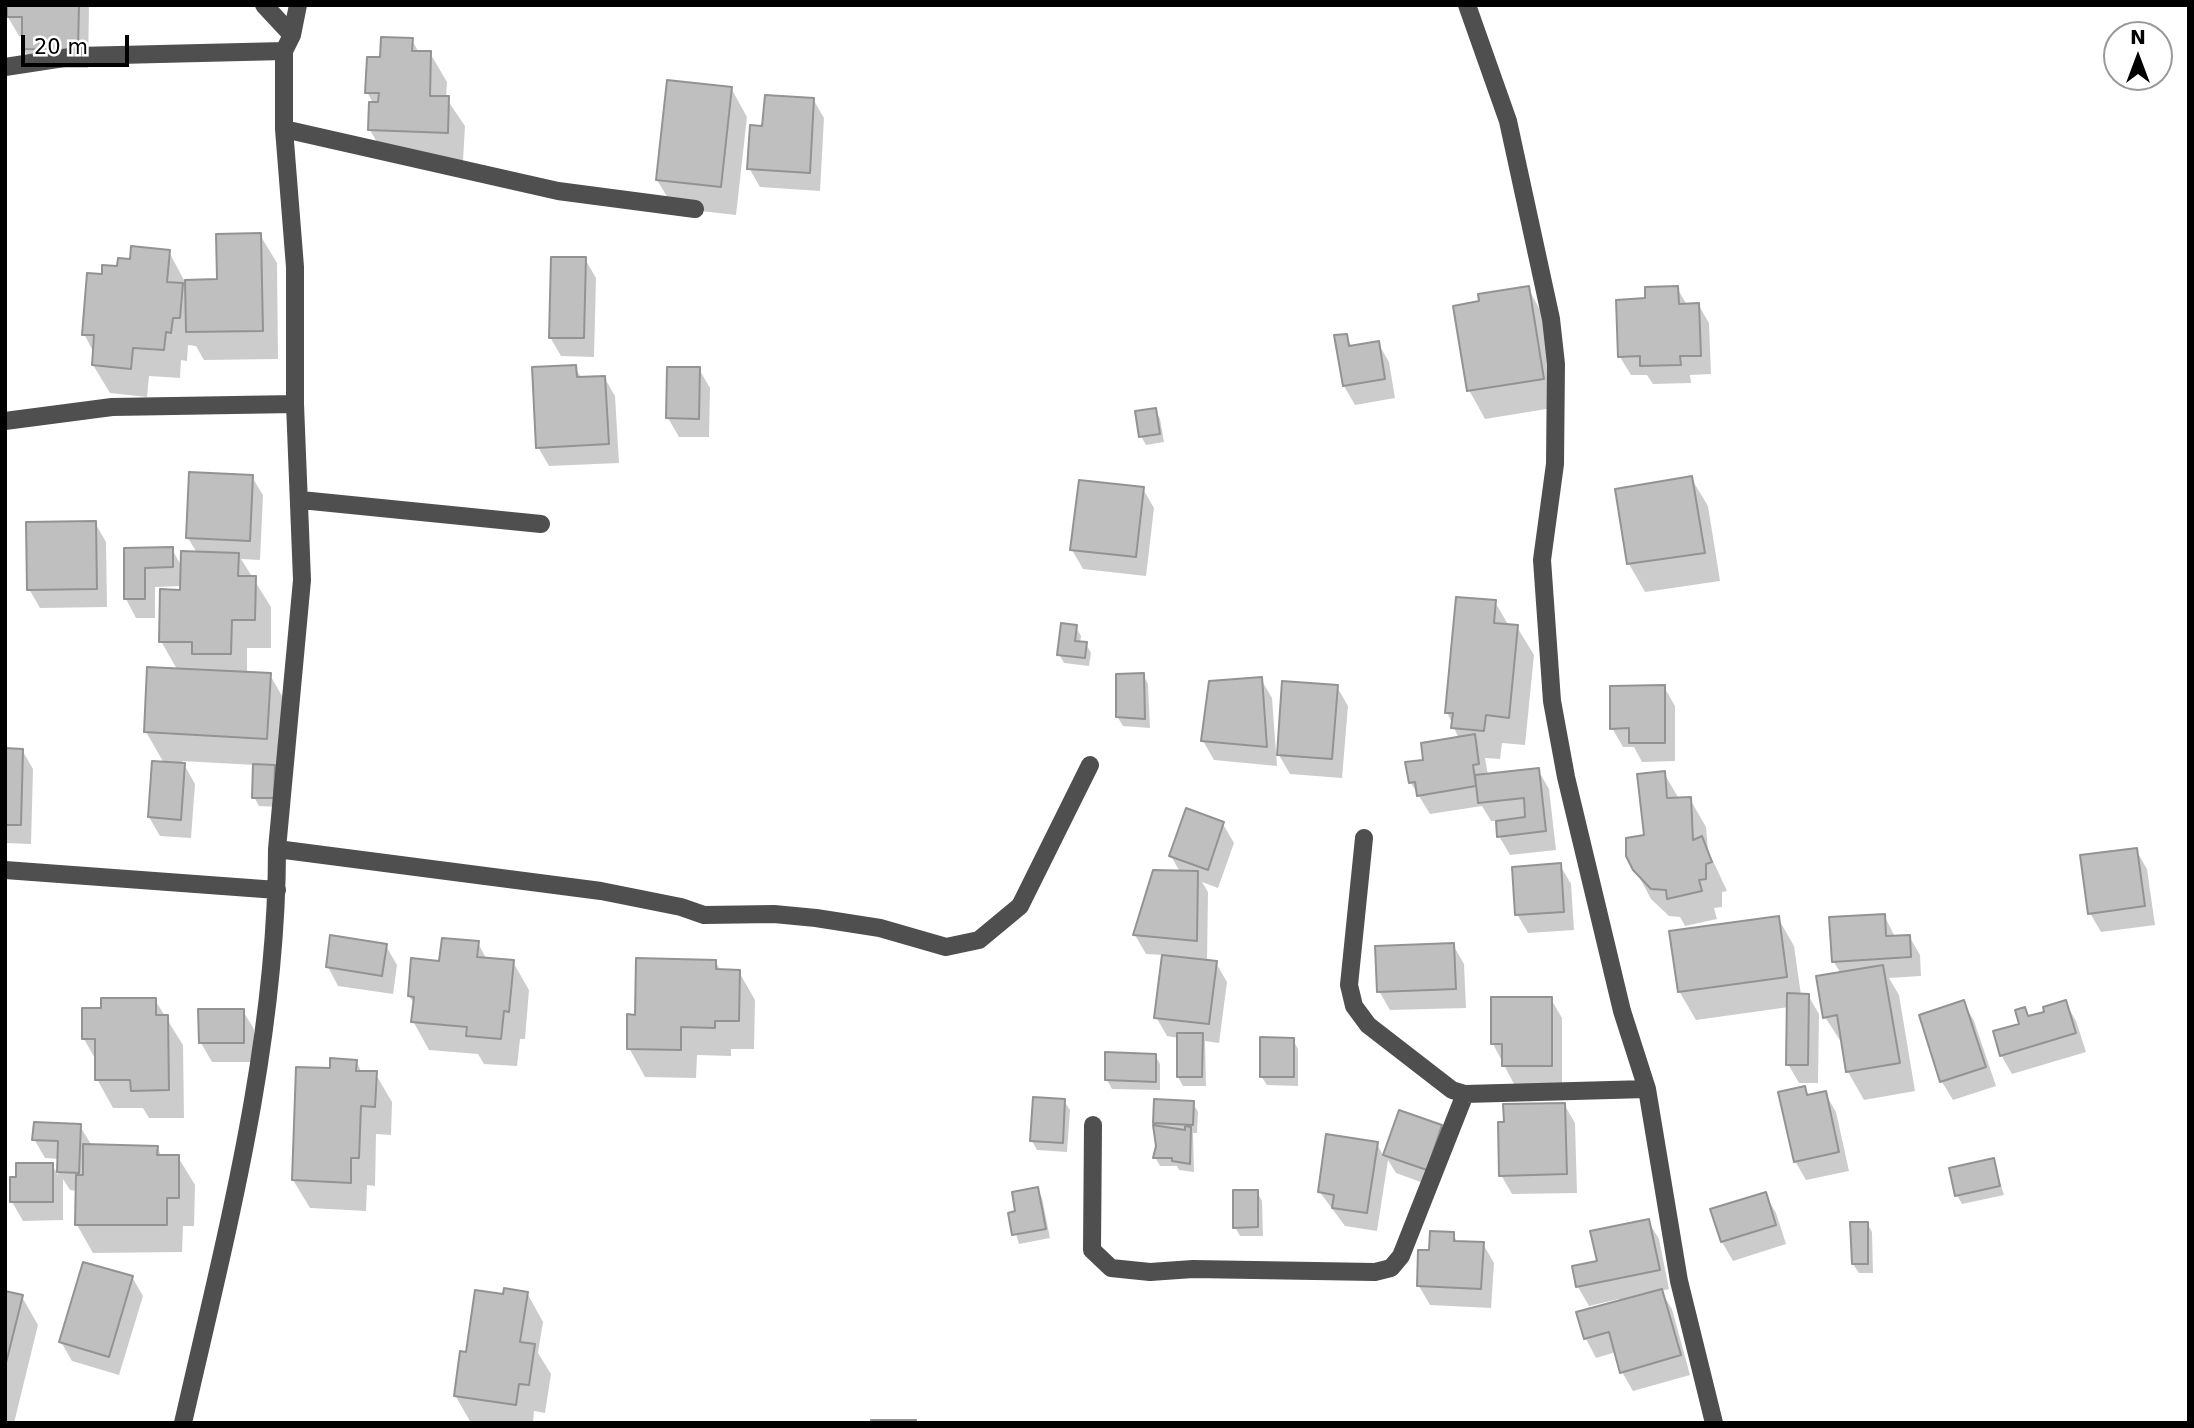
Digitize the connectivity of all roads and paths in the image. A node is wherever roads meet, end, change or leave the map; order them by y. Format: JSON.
{"nodes":[{"id":1,"x":264,"y":5,"type":"edge"},
{"id":2,"x":298,"y":5,"type":"edge"},
{"id":3,"x":1468,"y":5,"type":"edge"},
{"id":4,"x":292,"y":35,"type":"junction"},
{"id":5,"x":284,"y":51,"type":"junction"},
{"id":6,"x":5,"y":67,"type":"edge"},
{"id":7,"x":285,"y":129,"type":"junction"},
{"id":8,"x":695,"y":209,"type":"dead end"},
{"id":9,"x":295,"y":404,"type":"junction"},
{"id":10,"x":5,"y":421,"type":"edge"},
{"id":11,"x":301,"y":500,"type":"junction"},
{"id":12,"x":541,"y":524,"type":"dead end"},
{"id":13,"x":1090,"y":765,"type":"dead end"},
{"id":14,"x":1364,"y":838,"type":"dead end"},
{"id":15,"x":277,"y":849,"type":"junction"},
{"id":16,"x":5,"y":870,"type":"edge"},
{"id":17,"x":277,"y":890,"type":"junction"},
{"id":18,"x":1647,"y":1089,"type":"junction"},
{"id":19,"x":1465,"y":1094,"type":"junction"},
{"id":20,"x":1093,"y":1125,"type":"dead end"},
{"id":21,"x":183,"y":1423,"type":"edge"},
{"id":22,"x":1714,"y":1423,"type":"edge"}],
"edges":[{"from":1,"to":4,"type":"street"},
{"from":2,"to":4,"type":"street"},
{"from":3,"to":18,"type":"street"},
{"from":4,"to":5,"type":"street"},
{"from":5,"to":6,"type":"street"},
{"from":5,"to":7,"type":"street"},
{"from":7,"to":8,"type":"street"},
{"from":7,"to":9,"type":"street"},
{"from":9,"to":10,"type":"street"},
{"from":9,"to":11,"type":"street"},
{"from":11,"to":12,"type":"street"},
{"from":11,"to":15,"type":"street"},
{"from":13,"to":15,"type":"street"},
{"from":14,"to":19,"type":"street"},
{"from":15,"to":17,"type":"street"},
{"from":16,"to":17,"type":"street"},
{"from":17,"to":21,"type":"street"},
{"from":18,"to":19,"type":"street"},
{"from":18,"to":22,"type":"street"},
{"from":19,"to":20,"type":"street"}]}
